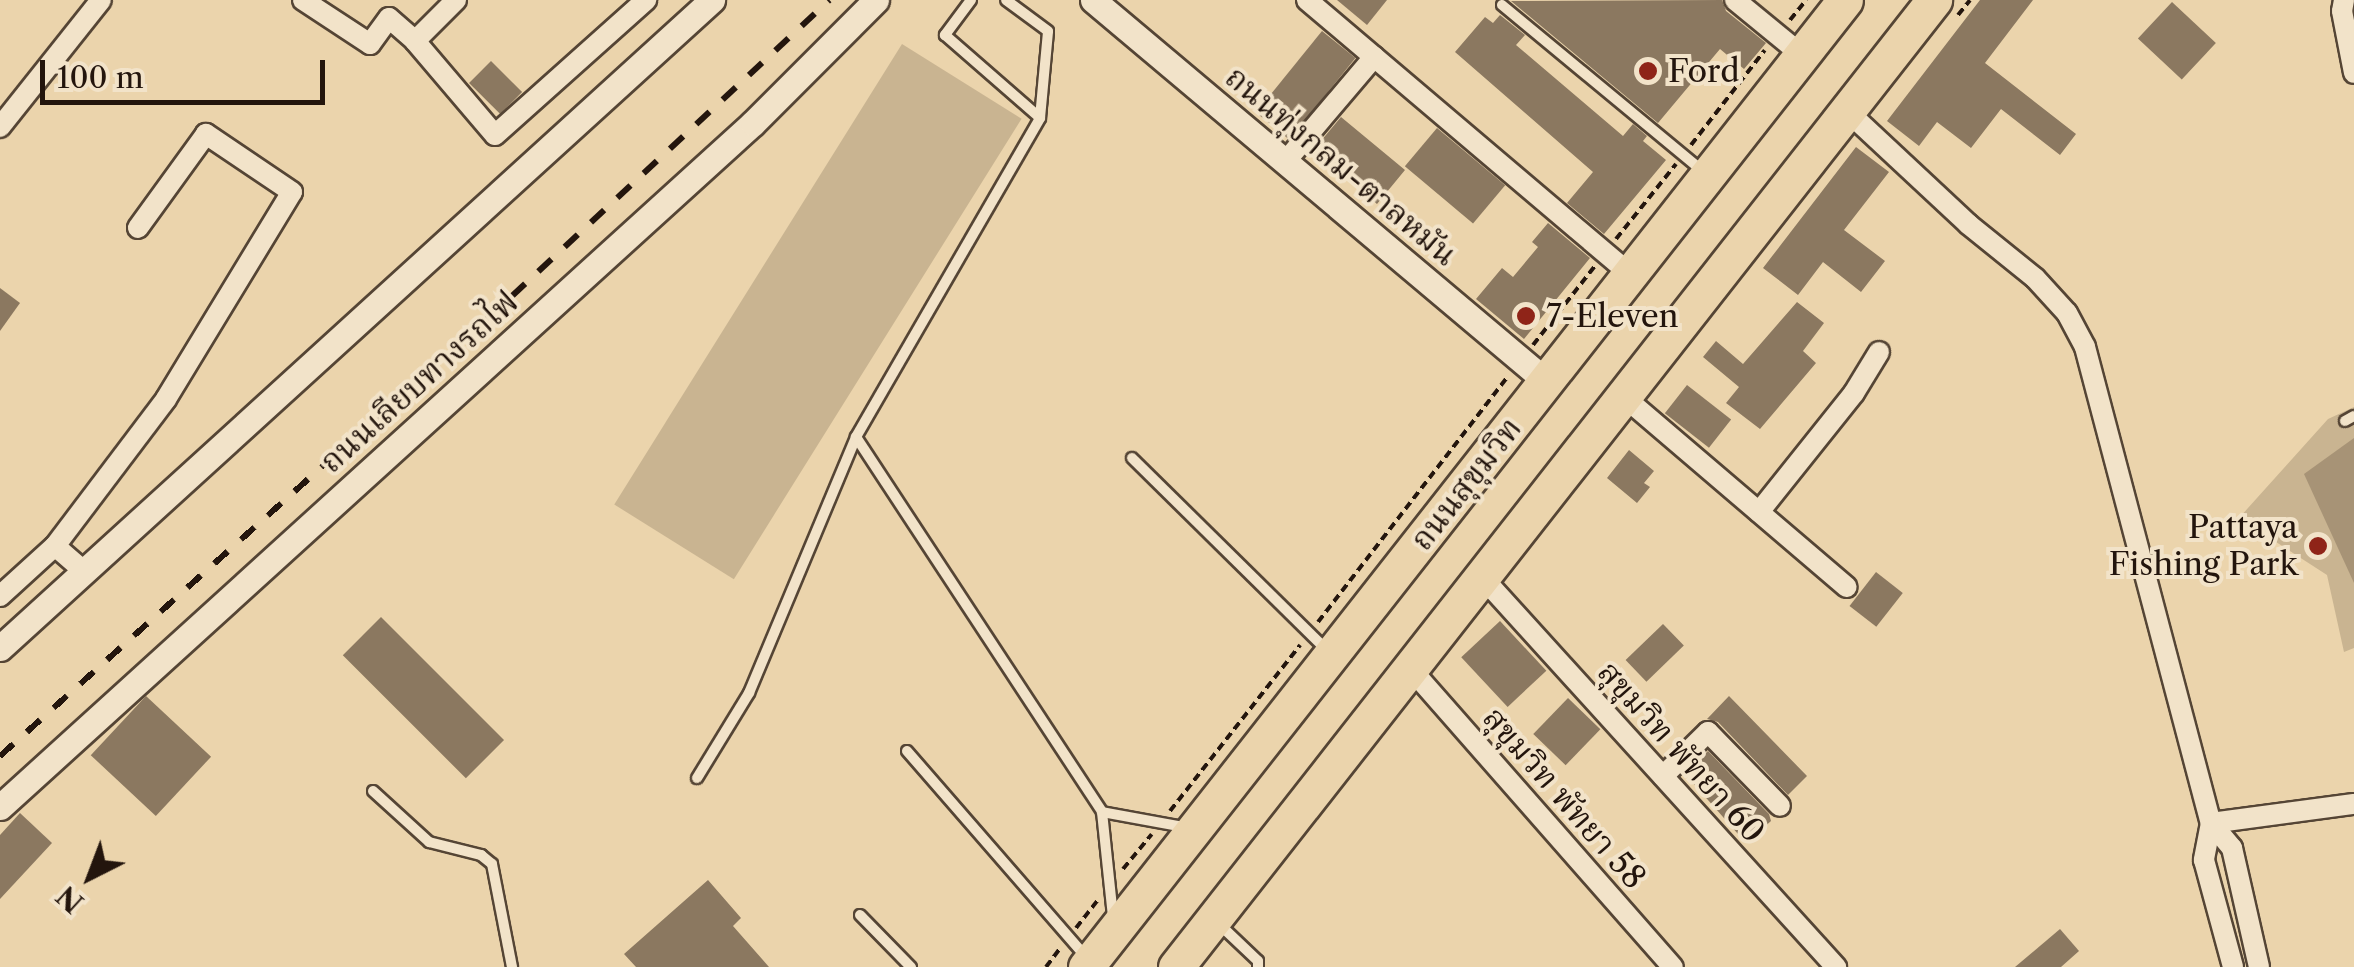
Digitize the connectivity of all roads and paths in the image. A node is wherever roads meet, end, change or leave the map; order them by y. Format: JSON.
{"nodes":[{"id":1,"x":102,"y":0,"type":"edge"},
{"id":2,"x":303,"y":0,"type":"edge"},
{"id":3,"x":456,"y":0,"type":"edge"},
{"id":4,"x":646,"y":0,"type":"edge"},
{"id":5,"x":712,"y":0,"type":"edge"},
{"id":6,"x":876,"y":0,"type":"edge"},
{"id":7,"x":971,"y":0,"type":"edge"},
{"id":8,"x":1006,"y":0,"type":"edge"},
{"id":9,"x":1094,"y":0,"type":"edge"},
{"id":10,"x":1307,"y":0,"type":"edge"},
{"id":11,"x":1735,"y":0,"type":"edge"},
{"id":12,"x":1806,"y":0,"type":"edge"},
{"id":13,"x":1845,"y":0,"type":"edge"},
{"id":14,"x":1934,"y":0,"type":"edge"},
{"id":15,"x":2350,"y":0,"type":"edge"},
{"id":16,"x":1502,"y":6,"type":"dead end"},
{"id":17,"x":415,"y":41,"type":"junction"},
{"id":18,"x":1789,"y":45,"type":"junction"},
{"id":19,"x":1374,"y":58,"type":"junction"},
{"id":20,"x":2354,"y":73,"type":"edge"},
{"id":21,"x":1847,"y":111,"type":"junction"},
{"id":22,"x":1040,"y":118,"type":"junction"},
{"id":23,"x":0,"y":127,"type":"edge"},
{"id":24,"x":1285,"y":162,"type":"junction"},
{"id":25,"x":1696,"y":165,"type":"junction"},
{"id":26,"x":138,"y":228,"type":"dead end"},
{"id":27,"x":1617,"y":264,"type":"junction"},
{"id":28,"x":1879,"y":352,"type":"dead end"},
{"id":29,"x":1534,"y":370,"type":"junction"},
{"id":30,"x":1624,"y":396,"type":"junction"},
{"id":31,"x":856,"y":437,"type":"junction"},
{"id":32,"x":1132,"y":458,"type":"dead end"},
{"id":33,"x":1759,"y":512,"type":"junction"},
{"id":34,"x":54,"y":546,"type":"junction"},
{"id":35,"x":84,"y":572,"type":"junction"},
{"id":36,"x":1482,"y":577,"type":"junction"},
{"id":37,"x":1847,"y":587,"type":"dead end"},
{"id":38,"x":0,"y":596,"type":"edge"},
{"id":39,"x":1320,"y":644,"type":"junction"},
{"id":40,"x":0,"y":648,"type":"edge"},
{"id":41,"x":1410,"y":668,"type":"junction"},
{"id":42,"x":907,"y":751,"type":"dead end"},
{"id":43,"x":1663,"y":776,"type":"junction"},
{"id":44,"x":697,"y":778,"type":"dead end"},
{"id":45,"x":372,"y":791,"type":"dead end"},
{"id":46,"x":2354,"y":804,"type":"edge"},
{"id":47,"x":1780,"y":806,"type":"dead end"},
{"id":48,"x":0,"y":807,"type":"edge"},
{"id":49,"x":1102,"y":812,"type":"junction"},
{"id":50,"x":2211,"y":823,"type":"junction"},
{"id":51,"x":1159,"y":824,"type":"junction"},
{"id":52,"x":1194,"y":828,"type":"junction"},
{"id":53,"x":1109,"y":886,"type":"junction"},
{"id":54,"x":860,"y":915,"type":"dead end"},
{"id":55,"x":1214,"y":918,"type":"junction"},
{"id":56,"x":1114,"y":931,"type":"junction"},
{"id":57,"x":1082,"y":955,"type":"edge"},
{"id":58,"x":1256,"y":965,"type":"edge"},
{"id":59,"x":512,"y":967,"type":"edge"},
{"id":60,"x":911,"y":967,"type":"edge"},
{"id":61,"x":1046,"y":967,"type":"edge"},
{"id":62,"x":1176,"y":967,"type":"edge"},
{"id":63,"x":1673,"y":967,"type":"edge"},
{"id":64,"x":1836,"y":967,"type":"edge"},
{"id":65,"x":2233,"y":967,"type":"edge"},
{"id":66,"x":2259,"y":967,"type":"edge"}],
"edges":[{"from":1,"to":23,"type":"street"},
{"from":2,"to":17,"type":"street"},
{"from":3,"to":17,"type":"street"},
{"from":4,"to":17,"type":"street"},
{"from":5,"to":35,"type":"street"},
{"from":6,"to":48,"type":"street","name":"ถนนเลียบทางรถไฟ"},
{"from":7,"to":22,"type":"lane"},
{"from":8,"to":22,"type":"lane"},
{"from":9,"to":24,"type":"street","name":"ถนนทุ่งกลม-ตาลหมัน"},
{"from":10,"to":19,"type":"street"},
{"from":11,"to":18,"type":"street"},
{"from":12,"to":18,"type":"path"},
{"from":13,"to":18,"type":"highway","name":"ถนนสุขุมวิท"},
{"from":14,"to":21,"type":"highway"},
{"from":15,"to":20,"type":"street"},
{"from":16,"to":25,"type":"lane"},
{"from":18,"to":25,"type":"highway","name":"ถนนสุขุมวิท"},
{"from":18,"to":25,"type":"path"},
{"from":19,"to":24,"type":"street"},
{"from":19,"to":27,"type":"street"},
{"from":21,"to":30,"type":"highway"},
{"from":21,"to":50,"type":"street"},
{"from":22,"to":31,"type":"lane"},
{"from":24,"to":29,"type":"street","name":"ถนนทุ่งกลม-ตาลหมัน"},
{"from":25,"to":27,"type":"highway","name":"ถนนสุขุมวิท"},
{"from":25,"to":27,"type":"path"},
{"from":26,"to":34,"type":"street"},
{"from":27,"to":29,"type":"highway","name":"ถนนสุขุมวิท"},
{"from":27,"to":29,"type":"path"},
{"from":28,"to":33,"type":"street"},
{"from":29,"to":39,"type":"highway","name":"ถนนสุขุมวิท"},
{"from":29,"to":39,"type":"path"},
{"from":30,"to":33,"type":"street"},
{"from":30,"to":36,"type":"highway"},
{"from":31,"to":44,"type":"lane"},
{"from":31,"to":49,"type":"lane"},
{"from":32,"to":39,"type":"lane"},
{"from":33,"to":37,"type":"street"},
{"from":34,"to":35,"type":"street"},
{"from":34,"to":38,"type":"street"},
{"from":35,"to":40,"type":"street"},
{"from":36,"to":41,"type":"highway"},
{"from":36,"to":43,"type":"street","name":"สุขุมวิท พัทยา 60"},
{"from":39,"to":51,"type":"path"},
{"from":39,"to":52,"type":"highway","name":"ถนนสุขุมวิท"},
{"from":41,"to":55,"type":"highway"},
{"from":41,"to":63,"type":"street","name":"สุขุมวิท พัทยา 58"},
{"from":42,"to":57,"type":"lane"},
{"from":43,"to":47,"type":"street"},
{"from":43,"to":64,"type":"street","name":"สุขุมวิท พัทยา 60"},
{"from":45,"to":59,"type":"lane"},
{"from":46,"to":50,"type":"street"},
{"from":49,"to":51,"type":"lane"},
{"from":49,"to":53,"type":"lane"},
{"from":50,"to":65,"type":"street"},
{"from":50,"to":66,"type":"street"},
{"from":51,"to":52,"type":"lane"},
{"from":51,"to":53,"type":"path"},
{"from":52,"to":56,"type":"highway","name":"ถนนสุขุมวิท"},
{"from":53,"to":56,"type":"lane"},
{"from":53,"to":57,"type":"path"},
{"from":54,"to":60,"type":"lane"},
{"from":55,"to":58,"type":"lane"},
{"from":55,"to":62,"type":"highway"},
{"from":56,"to":57,"type":"highway","name":"ถนนสุขุมวิท"},
{"from":57,"to":61,"type":"path"}]}
